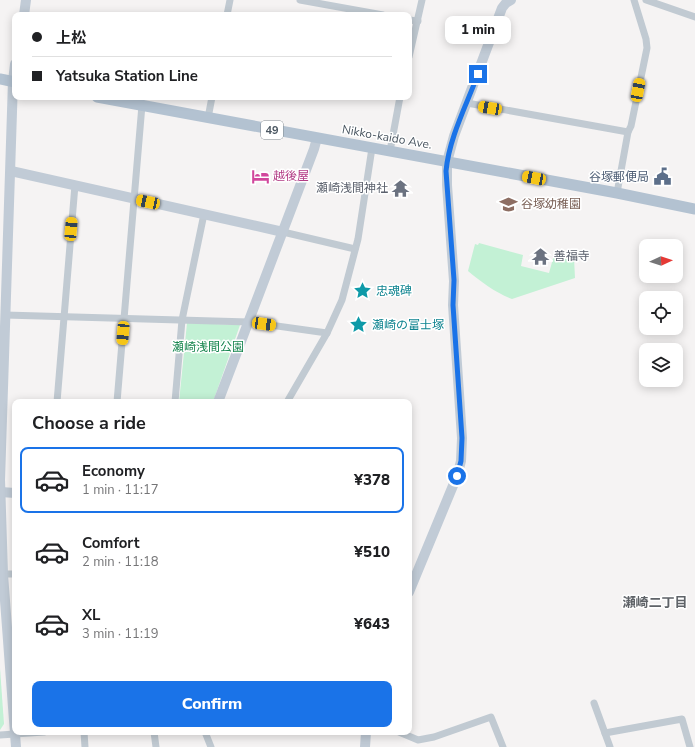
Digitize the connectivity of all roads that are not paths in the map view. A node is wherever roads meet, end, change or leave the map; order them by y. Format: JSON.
{"nodes":[{"id":1,"x":26,"y":0,"type":"edge"},
{"id":2,"x":230,"y":0,"type":"edge"},
{"id":3,"x":300,"y":0,"type":"edge"},
{"id":4,"x":422,"y":0,"type":"edge"},
{"id":5,"x":511,"y":0,"type":"edge"},
{"id":6,"x":634,"y":0,"type":"edge"},
{"id":7,"x":646,"y":0,"type":"edge"},
{"id":8,"x":502,"y":4,"type":"edge"},
{"id":9,"x":24,"y":12,"type":"edge"},
{"id":10,"x":228,"y":12,"type":"edge"},
{"id":11,"x":366,"y":12,"type":"edge"},
{"id":12,"x":695,"y":17,"type":"edge"},
{"id":13,"x":412,"y":20,"type":"edge"},
{"id":14,"x":418,"y":21,"type":"junction"},
{"id":15,"x":412,"y":45,"type":"edge"},
{"id":16,"x":0,"y":79,"type":"edge"},
{"id":17,"x":12,"y":82,"type":"edge"},
{"id":18,"x":13,"y":100,"type":"edge"},
{"id":19,"x":114,"y":100,"type":"edge"},
{"id":20,"x":211,"y":100,"type":"edge"},
{"id":21,"x":399,"y":100,"type":"edge"},
{"id":22,"x":467,"y":103,"type":"junction"},
{"id":23,"x":142,"y":105,"type":"junction"},
{"id":24,"x":208,"y":118,"type":"junction"},
{"id":25,"x":628,"y":132,"type":"junction"},
{"id":26,"x":317,"y":138,"type":"junction"},
{"id":27,"x":372,"y":148,"type":"junction"},
{"id":28,"x":390,"y":151,"type":"junction"},
{"id":29,"x":447,"y":162,"type":"junction"},
{"id":30,"x":11,"y":171,"type":"junction"},
{"id":31,"x":75,"y":185,"type":"junction"},
{"id":32,"x":617,"y":193,"type":"junction"},
{"id":33,"x":134,"y":199,"type":"junction"},
{"id":34,"x":695,"y":209,"type":"edge"},
{"id":35,"x":204,"y":214,"type":"junction"},
{"id":36,"x":282,"y":232,"type":"junction"},
{"id":37,"x":355,"y":248,"type":"junction"},
{"id":38,"x":6,"y":315,"type":"junction"},
{"id":39,"x":64,"y":316,"type":"junction"},
{"id":40,"x":124,"y":319,"type":"junction"},
{"id":41,"x":182,"y":320,"type":"junction"},
{"id":42,"x":248,"y":322,"type":"junction"},
{"id":43,"x":327,"y":332,"type":"junction"},
{"id":44,"x":57,"y":399,"type":"edge"},
{"id":45,"x":117,"y":399,"type":"edge"},
{"id":46,"x":175,"y":399,"type":"edge"},
{"id":47,"x":219,"y":399,"type":"edge"},
{"id":48,"x":290,"y":399,"type":"edge"},
{"id":49,"x":0,"y":480,"type":"edge"},
{"id":50,"x":1,"y":492,"type":"edge"},
{"id":51,"x":12,"y":493,"type":"edge"},
{"id":52,"x":0,"y":530,"type":"edge"},
{"id":53,"x":3,"y":574,"type":"junction"},
{"id":54,"x":12,"y":574,"type":"edge"},
{"id":55,"x":412,"y":585,"type":"edge"},
{"id":56,"x":12,"y":665,"type":"edge"},
{"id":57,"x":594,"y":703,"type":"dead end"},
{"id":58,"x":605,"y":733,"type":"junction"},
{"id":59,"x":12,"y":734,"type":"edge"},
{"id":60,"x":15,"y":735,"type":"edge"},
{"id":61,"x":84,"y":735,"type":"edge"},
{"id":62,"x":154,"y":735,"type":"edge"},
{"id":63,"x":205,"y":735,"type":"edge"},
{"id":64,"x":366,"y":735,"type":"edge"},
{"id":65,"x":406,"y":735,"type":"edge"},
{"id":66,"x":0,"y":736,"type":"edge"},
{"id":67,"x":16,"y":747,"type":"edge"},
{"id":68,"x":86,"y":747,"type":"edge"},
{"id":69,"x":156,"y":747,"type":"edge"},
{"id":70,"x":211,"y":747,"type":"edge"},
{"id":71,"x":365,"y":747,"type":"edge"},
{"id":72,"x":503,"y":747,"type":"edge"},
{"id":73,"x":610,"y":747,"type":"edge"},
{"id":74,"x":690,"y":747,"type":"edge"}],
"edges":[{"from":1,"to":9,"type":"street"},
{"from":2,"to":10,"type":"street"},
{"from":3,"to":11,"type":"street"},
{"from":4,"to":14,"type":"street"},
{"from":5,"to":8,"type":"street"},
{"from":6,"to":25,"type":"street"},
{"from":7,"to":12,"type":"street"},
{"from":8,"to":22,"type":"street"},
{"from":13,"to":14,"type":"street"},
{"from":14,"to":15,"type":"street"},
{"from":16,"to":17,"type":"main road"},
{"from":18,"to":30,"type":"street"},
{"from":19,"to":23,"type":"main road","name":"Nikko-kaido Ave.","number":"49"},
{"from":20,"to":24,"type":"street"},
{"from":21,"to":28,"type":"street"},
{"from":22,"to":25,"type":"street"},
{"from":22,"to":29,"type":"street"},
{"from":23,"to":24,"type":"main road","name":"Nikko-kaido Ave.","number":"49"},
{"from":23,"to":33,"type":"street"},
{"from":24,"to":26,"type":"main road","name":"Nikko-kaido Ave.","number":"49"},
{"from":25,"to":32,"type":"street"},
{"from":26,"to":27,"type":"main road","name":"Nikko-kaido Ave.","number":"49"},
{"from":26,"to":36,"type":"street"},
{"from":27,"to":28,"type":"main road","name":"Nikko-kaido Ave.","number":"49"},
{"from":27,"to":37,"type":"street"},
{"from":28,"to":29,"type":"main road","name":"Nikko-kaido Ave.","number":"49"},
{"from":29,"to":32,"type":"main road","name":"Nikko-kaido Ave.","number":"49"},
{"from":29,"to":55,"type":"street"},
{"from":30,"to":31,"type":"street"},
{"from":30,"to":38,"type":"street"},
{"from":31,"to":33,"type":"street"},
{"from":31,"to":39,"type":"street"},
{"from":32,"to":34,"type":"main road","name":"Nikko-kaido Ave.","number":"49"},
{"from":33,"to":35,"type":"street"},
{"from":33,"to":40,"type":"street"},
{"from":35,"to":36,"type":"street"},
{"from":35,"to":41,"type":"street"},
{"from":36,"to":37,"type":"street"},
{"from":36,"to":42,"type":"street"},
{"from":37,"to":43,"type":"street"},
{"from":38,"to":39,"type":"street"},
{"from":38,"to":49,"type":"street"},
{"from":39,"to":40,"type":"street"},
{"from":39,"to":44,"type":"street"},
{"from":40,"to":41,"type":"street"},
{"from":40,"to":45,"type":"street"},
{"from":41,"to":42,"type":"street"},
{"from":41,"to":46,"type":"street"},
{"from":42,"to":43,"type":"street"},
{"from":42,"to":47,"type":"street"},
{"from":43,"to":48,"type":"street"},
{"from":49,"to":50,"type":"street"},
{"from":50,"to":51,"type":"street"},
{"from":50,"to":52,"type":"street"},
{"from":52,"to":53,"type":"street"},
{"from":53,"to":54,"type":"street"},
{"from":53,"to":56,"type":"street"},
{"from":57,"to":58,"type":"street"},
{"from":58,"to":73,"type":"street"},
{"from":58,"to":74,"type":"street"},
{"from":59,"to":66,"type":"street"},
{"from":60,"to":67,"type":"street"},
{"from":61,"to":68,"type":"street"},
{"from":62,"to":69,"type":"street"},
{"from":63,"to":70,"type":"street"},
{"from":64,"to":71,"type":"street"},
{"from":65,"to":72,"type":"street"}]}
